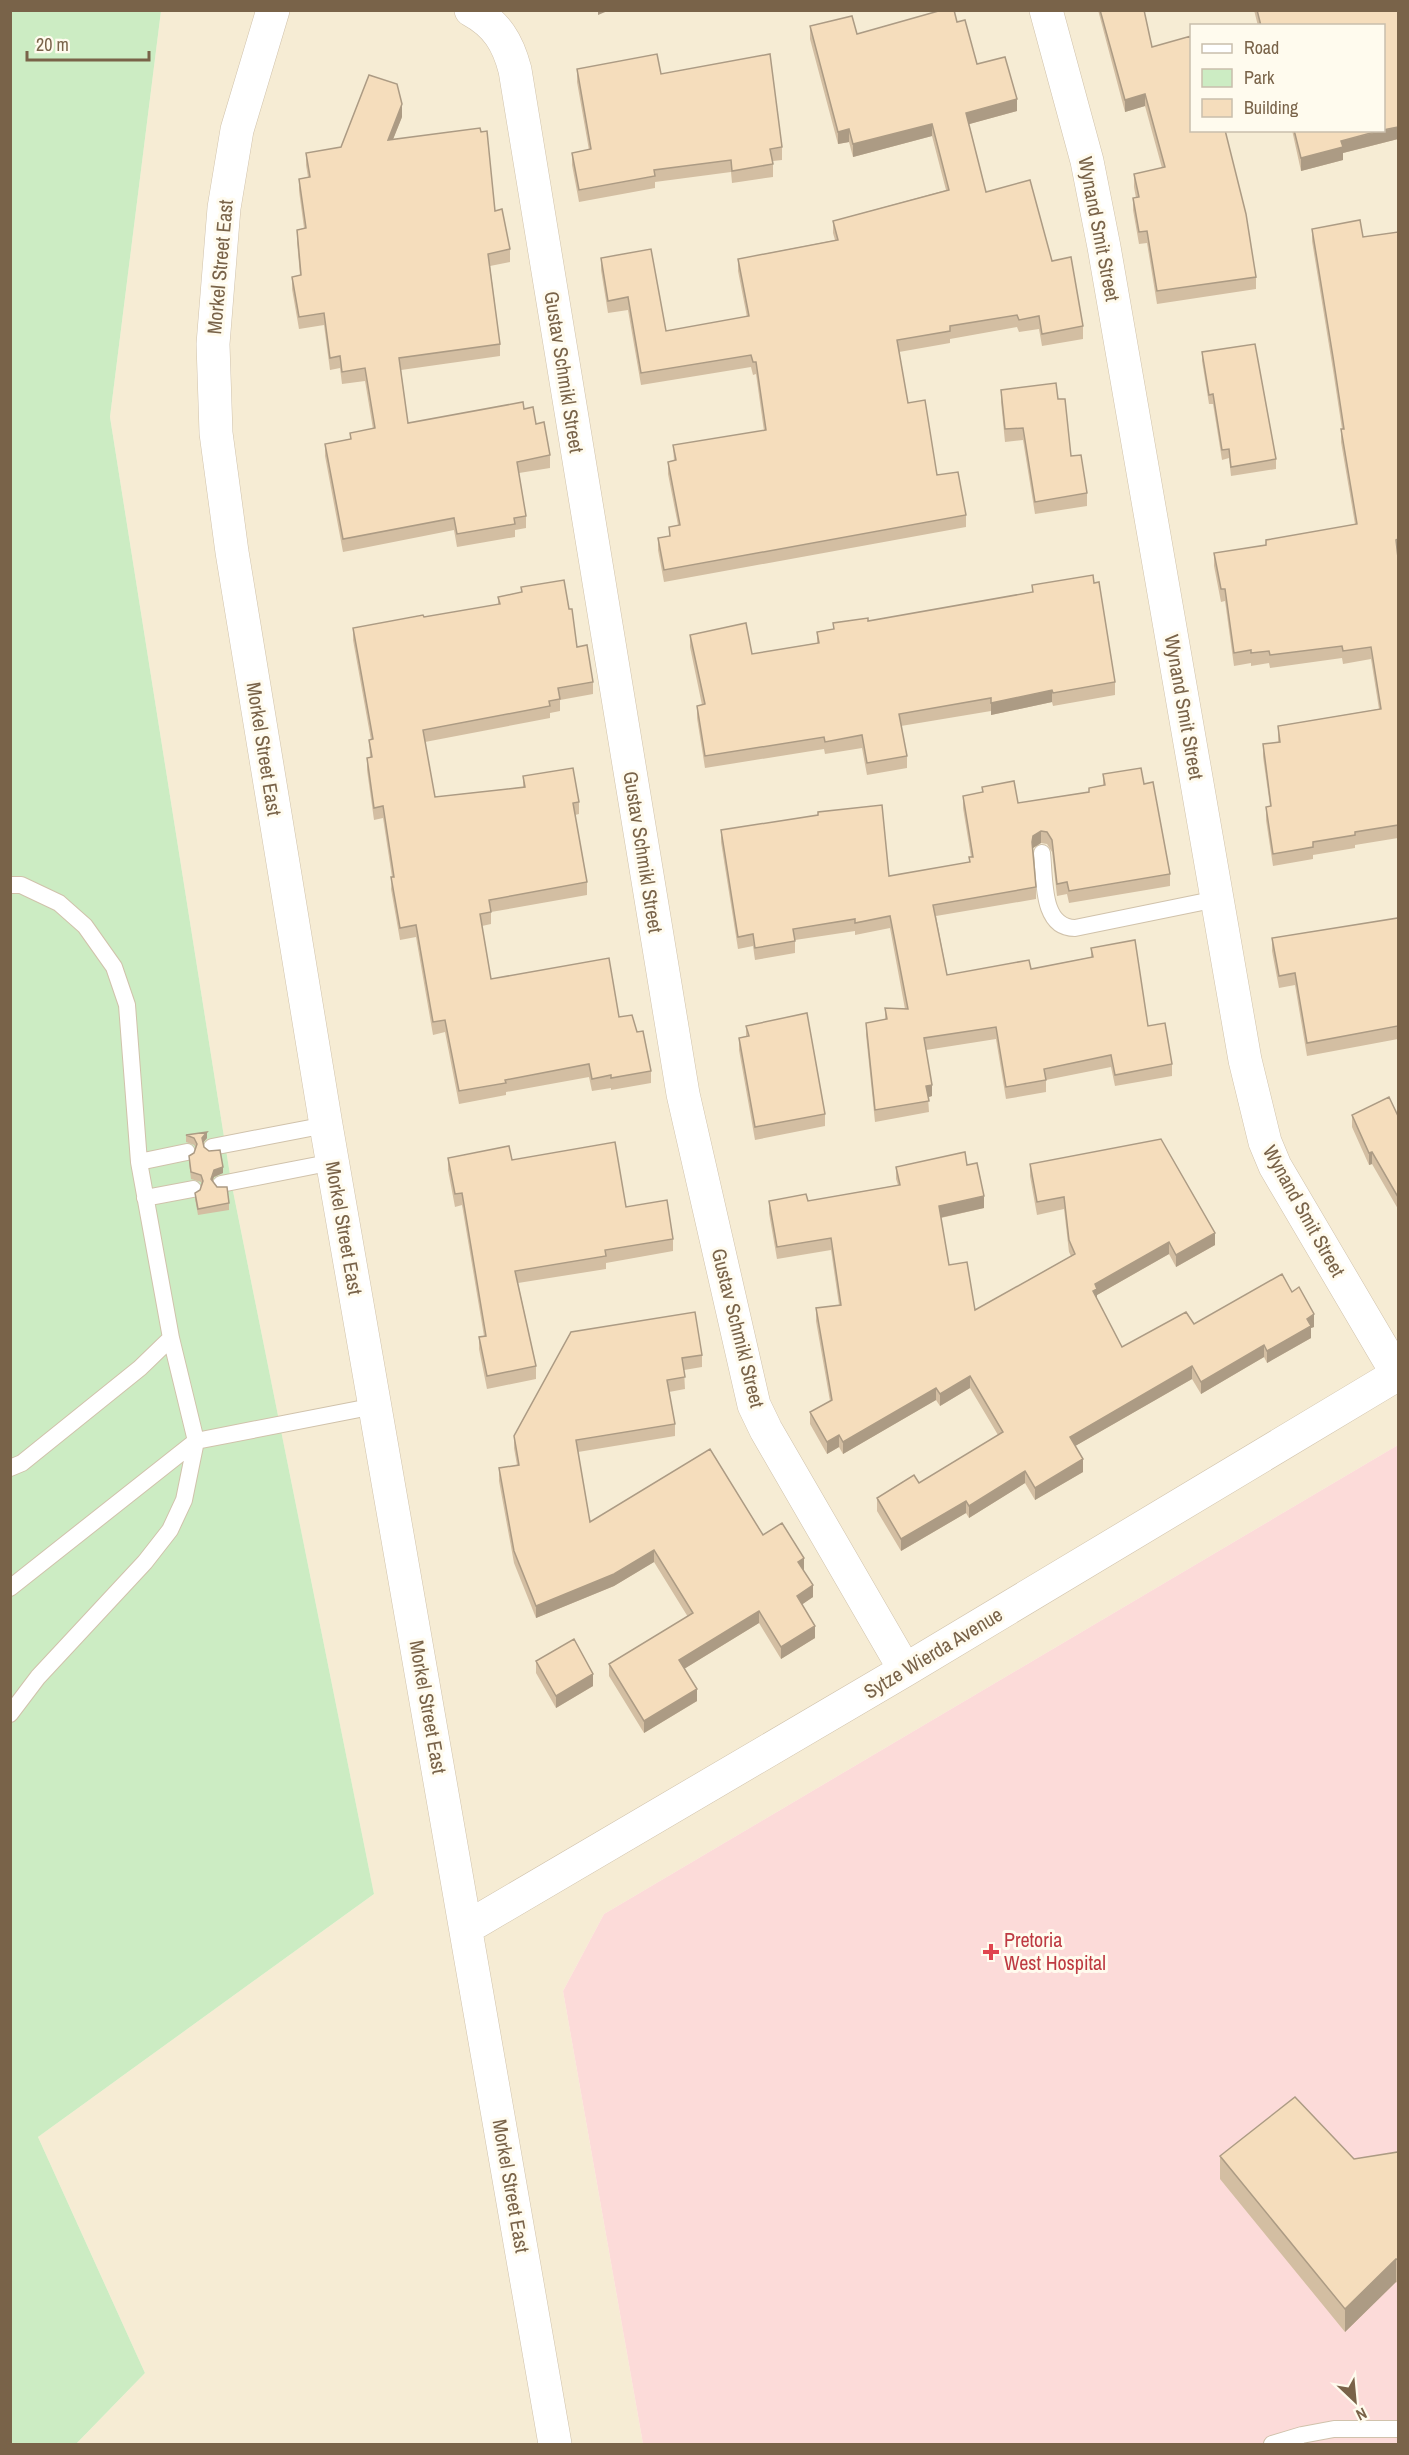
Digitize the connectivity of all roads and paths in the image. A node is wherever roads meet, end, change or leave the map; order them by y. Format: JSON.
{"nodes":[{"id":1,"x":273,"y":10,"type":"edge"},
{"id":2,"x":471,"y":10,"type":"edge"},
{"id":3,"x":1046,"y":10,"type":"edge"},
{"id":4,"x":1042,"y":853,"type":"dead end"},
{"id":5,"x":10,"y":885,"type":"edge"},
{"id":6,"x":1217,"y":899,"type":"junction"},
{"id":7,"x":326,"y":1125,"type":"junction"},
{"id":8,"x":212,"y":1147,"type":"dead end"},
{"id":9,"x":187,"y":1152,"type":"dead end"},
{"id":10,"x":139,"y":1162,"type":"junction"},
{"id":11,"x":333,"y":1162,"type":"junction"},
{"id":12,"x":221,"y":1184,"type":"edge"},
{"id":13,"x":194,"y":1189,"type":"dead end"},
{"id":14,"x":145,"y":1198,"type":"junction"},
{"id":15,"x":171,"y":1338,"type":"junction"},
{"id":16,"x":1398,"y":1374,"type":"edge"},
{"id":17,"x":375,"y":1406,"type":"junction"},
{"id":18,"x":196,"y":1441,"type":"junction"},
{"id":19,"x":10,"y":1468,"type":"edge"},
{"id":20,"x":10,"y":1588,"type":"edge"},
{"id":21,"x":905,"y":1670,"type":"junction"},
{"id":22,"x":10,"y":1714,"type":"edge"},
{"id":23,"x":466,"y":1928,"type":"junction"},
{"id":24,"x":1398,"y":2429,"type":"edge"},
{"id":25,"x":555,"y":2445,"type":"edge"},
{"id":26,"x":1272,"y":2445,"type":"edge"}],
"edges":[{"from":1,"to":7,"type":"street","name":"Morkel Street East"},
{"from":2,"to":21,"type":"street","name":"Gustav Schmikl Street"},
{"from":3,"to":6,"type":"street","name":"Wynand Smit Street"},
{"from":4,"to":6,"type":"lane"},
{"from":5,"to":10,"type":"lane"},
{"from":6,"to":16,"type":"street","name":"Wynand Smit Street"},
{"from":7,"to":8,"type":"lane"},
{"from":7,"to":11,"type":"street","name":"Morkel Street East"},
{"from":9,"to":10,"type":"lane"},
{"from":10,"to":14,"type":"lane"},
{"from":11,"to":12,"type":"lane"},
{"from":11,"to":17,"type":"street","name":"Morkel Street East"},
{"from":13,"to":14,"type":"lane"},
{"from":14,"to":15,"type":"lane"},
{"from":15,"to":18,"type":"lane"},
{"from":15,"to":19,"type":"lane"},
{"from":16,"to":21,"type":"street","name":"Sytze Wierda Avenue"},
{"from":17,"to":18,"type":"lane"},
{"from":17,"to":23,"type":"street","name":"Morkel Street East"},
{"from":18,"to":20,"type":"lane"},
{"from":18,"to":22,"type":"lane"},
{"from":21,"to":23,"type":"street","name":"Sytze Wierda Avenue"},
{"from":23,"to":25,"type":"street","name":"Morkel Street East"},
{"from":24,"to":26,"type":"lane"}]}
